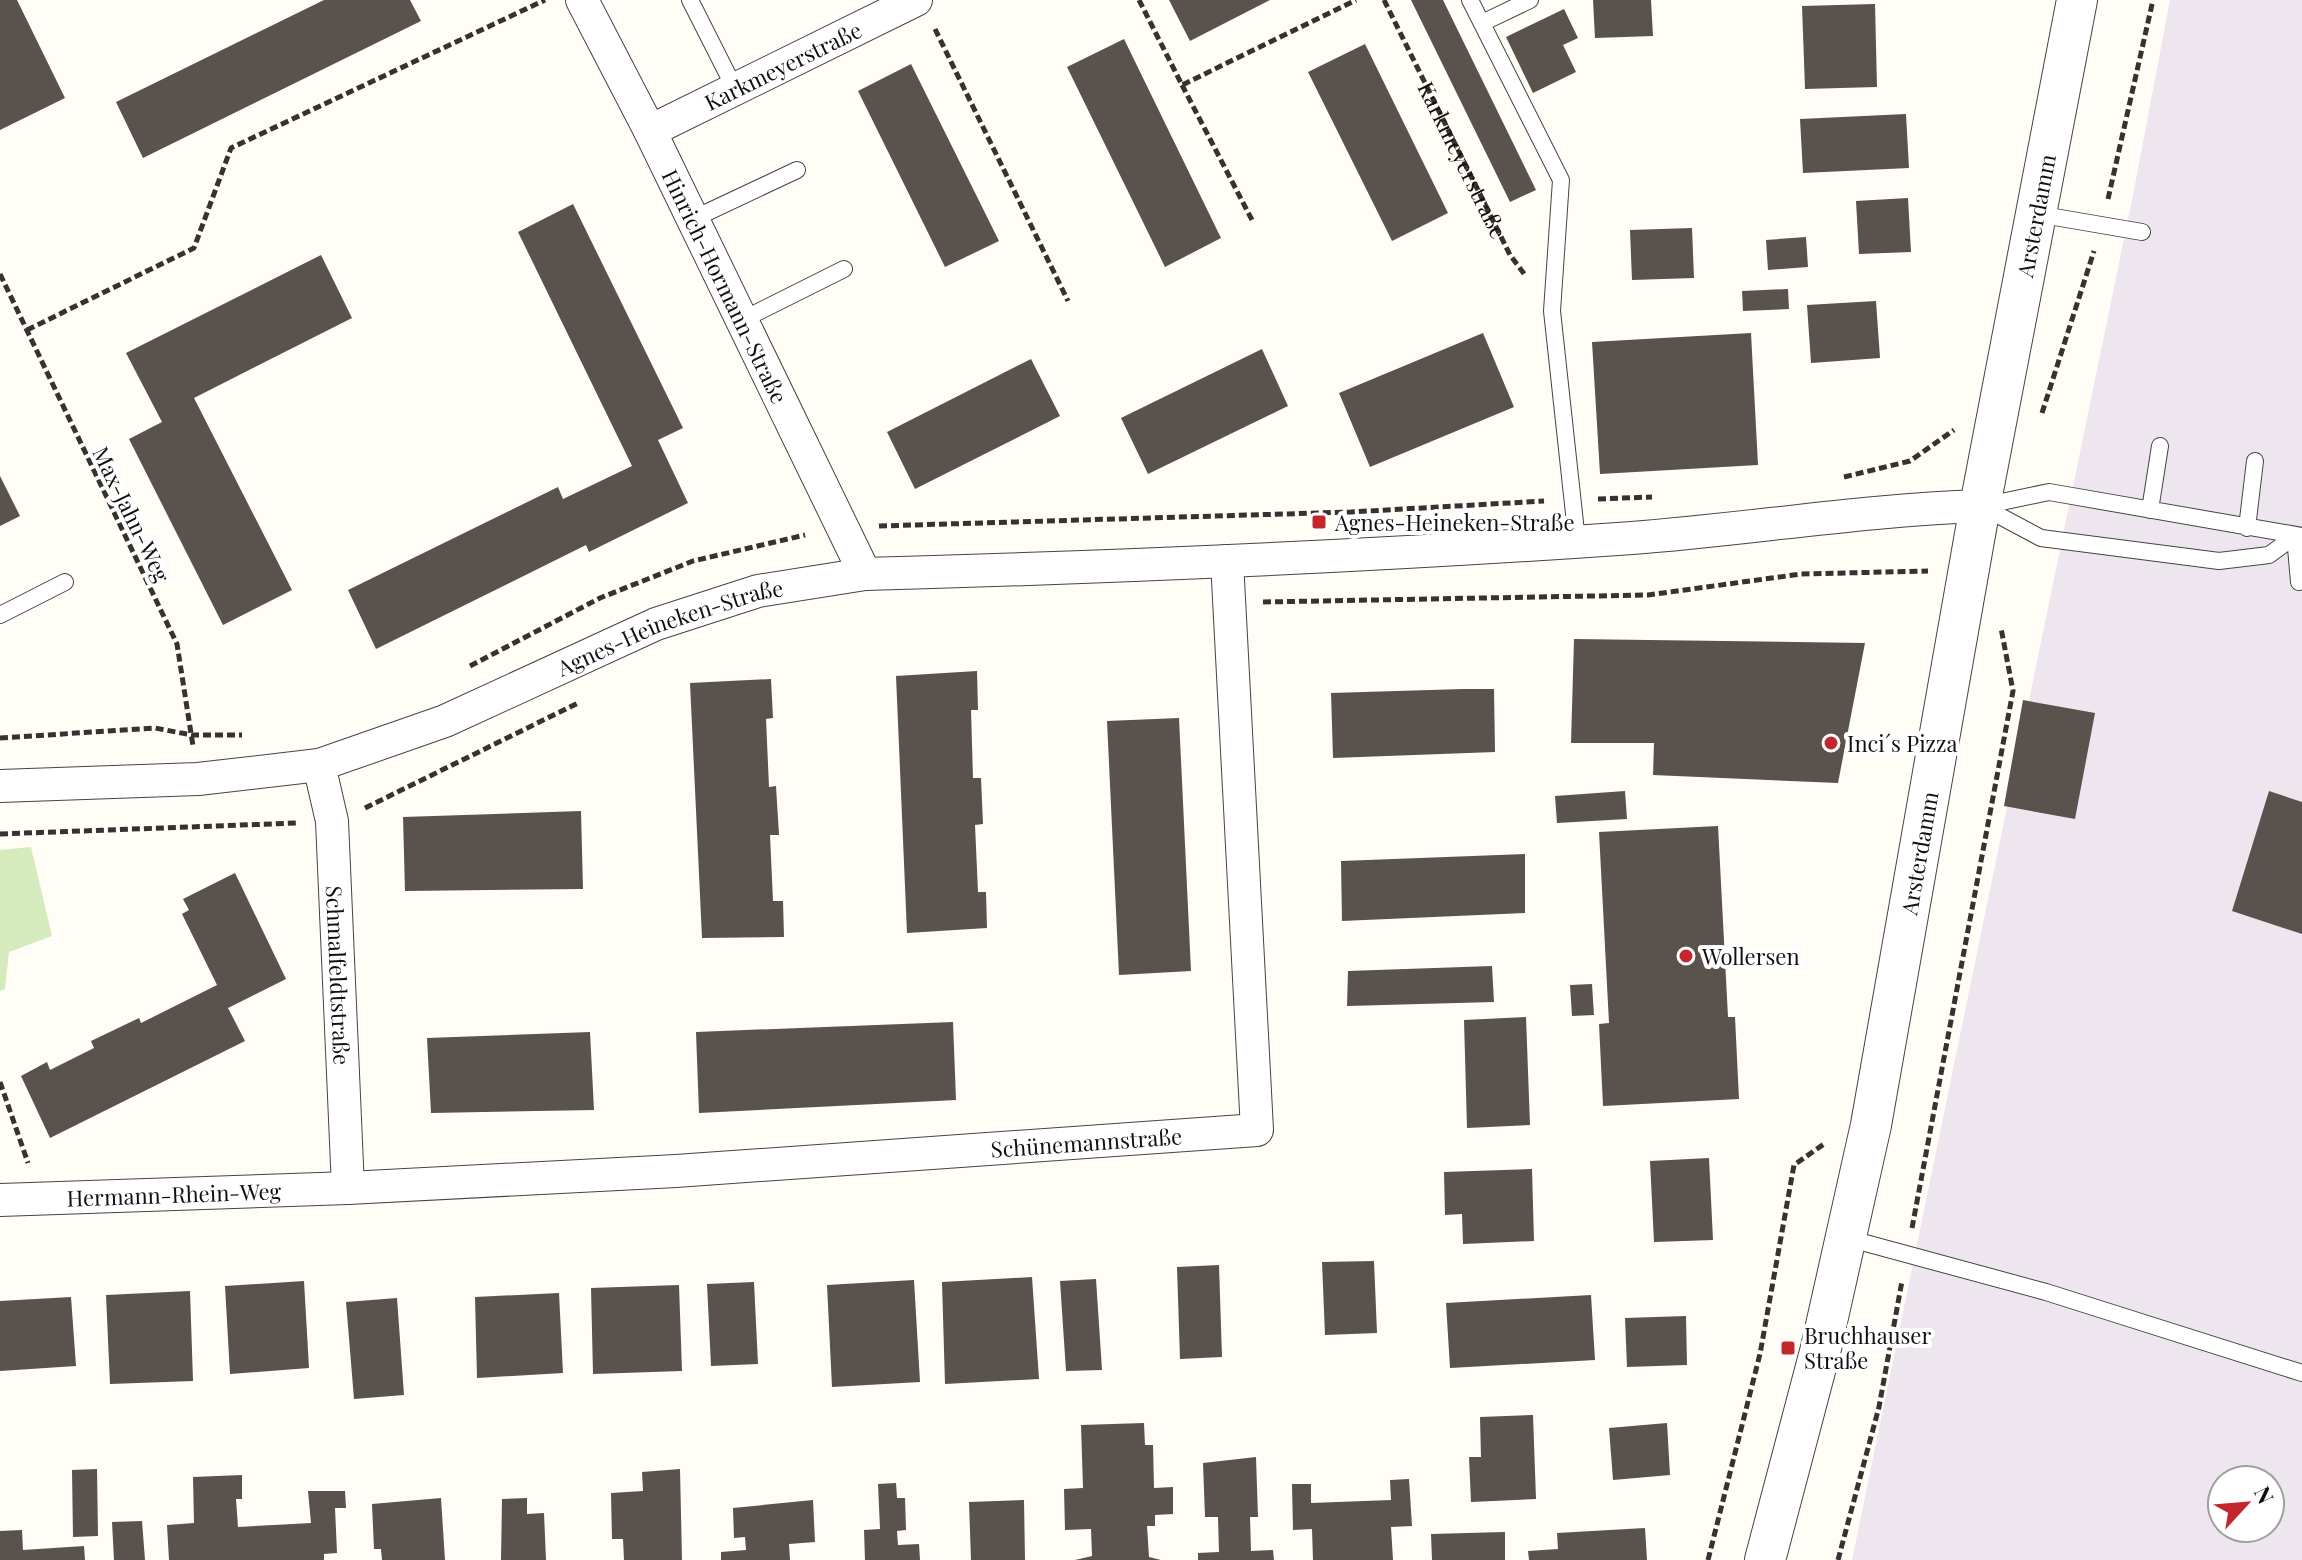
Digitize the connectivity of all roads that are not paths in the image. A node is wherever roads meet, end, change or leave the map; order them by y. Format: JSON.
{"nodes":[{"id":1,"x":582,"y":0,"type":"edge"},
{"id":2,"x":690,"y":0,"type":"edge"},
{"id":3,"x":1470,"y":0,"type":"edge"},
{"id":4,"x":1530,"y":0,"type":"edge"},
{"id":5,"x":2077,"y":0,"type":"edge"},
{"id":6,"x":922,"y":7,"type":"edge"},
{"id":7,"x":1482,"y":23,"type":"junction"},
{"id":8,"x":735,"y":89,"type":"junction"},
{"id":9,"x":650,"y":131,"type":"junction"},
{"id":10,"x":797,"y":170,"type":"dead end"},
{"id":11,"x":2036,"y":214,"type":"junction"},
{"id":12,"x":693,"y":219,"type":"junction"},
{"id":13,"x":2142,"y":232,"type":"dead end"},
{"id":14,"x":844,"y":269,"type":"dead end"},
{"id":15,"x":742,"y":320,"type":"junction"},
{"id":16,"x":2160,"y":446,"type":"dead end"},
{"id":17,"x":2255,"y":461,"type":"dead end"},
{"id":18,"x":1980,"y":506,"type":"junction"},
{"id":19,"x":2150,"y":510,"type":"junction"},
{"id":20,"x":2247,"y":528,"type":"junction"},
{"id":21,"x":2299,"y":536,"type":"edge"},
{"id":22,"x":1577,"y":541,"type":"junction"},
{"id":23,"x":1227,"y":561,"type":"junction"},
{"id":24,"x":865,"y":574,"type":"junction"},
{"id":25,"x":65,"y":582,"type":"dead end"},
{"id":26,"x":2299,"y":582,"type":"dead end"},
{"id":27,"x":0,"y":615,"type":"edge"},
{"id":28,"x":319,"y":765,"type":"junction"},
{"id":29,"x":0,"y":786,"type":"edge"},
{"id":30,"x":348,"y":1188,"type":"junction"},
{"id":31,"x":0,"y":1200,"type":"edge"},
{"id":32,"x":1847,"y":1238,"type":"junction"},
{"id":33,"x":2302,"y":1373,"type":"edge"},
{"id":34,"x":1765,"y":1560,"type":"edge"}],
"edges":[{"from":1,"to":9,"type":"street","name":"Hinrich-Hormann-Straße"},
{"from":2,"to":8,"type":"lane"},
{"from":3,"to":7,"type":"lane"},
{"from":4,"to":7,"type":"lane"},
{"from":5,"to":11,"type":"street","name":"Arsterdamm"},
{"from":6,"to":8,"type":"street","name":"Karkmeyerstraße"},
{"from":7,"to":22,"type":"lane"},
{"from":8,"to":9,"type":"street","name":"Karkmeyerstraße"},
{"from":9,"to":12,"type":"street","name":"Hinrich-Hormann-Straße"},
{"from":10,"to":12,"type":"lane"},
{"from":11,"to":13,"type":"lane"},
{"from":11,"to":18,"type":"street","name":"Arsterdamm"},
{"from":12,"to":15,"type":"street","name":"Hinrich-Hormann-Straße"},
{"from":14,"to":15,"type":"lane"},
{"from":15,"to":24,"type":"street","name":"Hinrich-Hormann-Straße"},
{"from":16,"to":19,"type":"lane"},
{"from":17,"to":20,"type":"lane"},
{"from":18,"to":19,"type":"lane"},
{"from":18,"to":21,"type":"lane"},
{"from":18,"to":22,"type":"street","name":"Agnes-Heineken-Straße"},
{"from":18,"to":32,"type":"street","name":"Arsterdamm"},
{"from":19,"to":20,"type":"lane"},
{"from":20,"to":21,"type":"lane"},
{"from":21,"to":26,"type":"lane"},
{"from":22,"to":23,"type":"street","name":"Agnes-Heineken-Straße"},
{"from":23,"to":24,"type":"street","name":"Agnes-Heineken-Straße"},
{"from":23,"to":30,"type":"street","name":"Schünemannstraße"},
{"from":24,"to":28,"type":"street","name":"Agnes-Heineken-Straße"},
{"from":25,"to":27,"type":"lane"},
{"from":28,"to":29,"type":"street","name":"Agnes-Heineken-Straße"},
{"from":28,"to":30,"type":"street","name":"Schmalfeldtstraße"},
{"from":30,"to":31,"type":"street","name":"Hermann-Rhein-Weg"},
{"from":32,"to":33,"type":"lane"},
{"from":32,"to":34,"type":"street","name":"Arsterdamm"}]}
